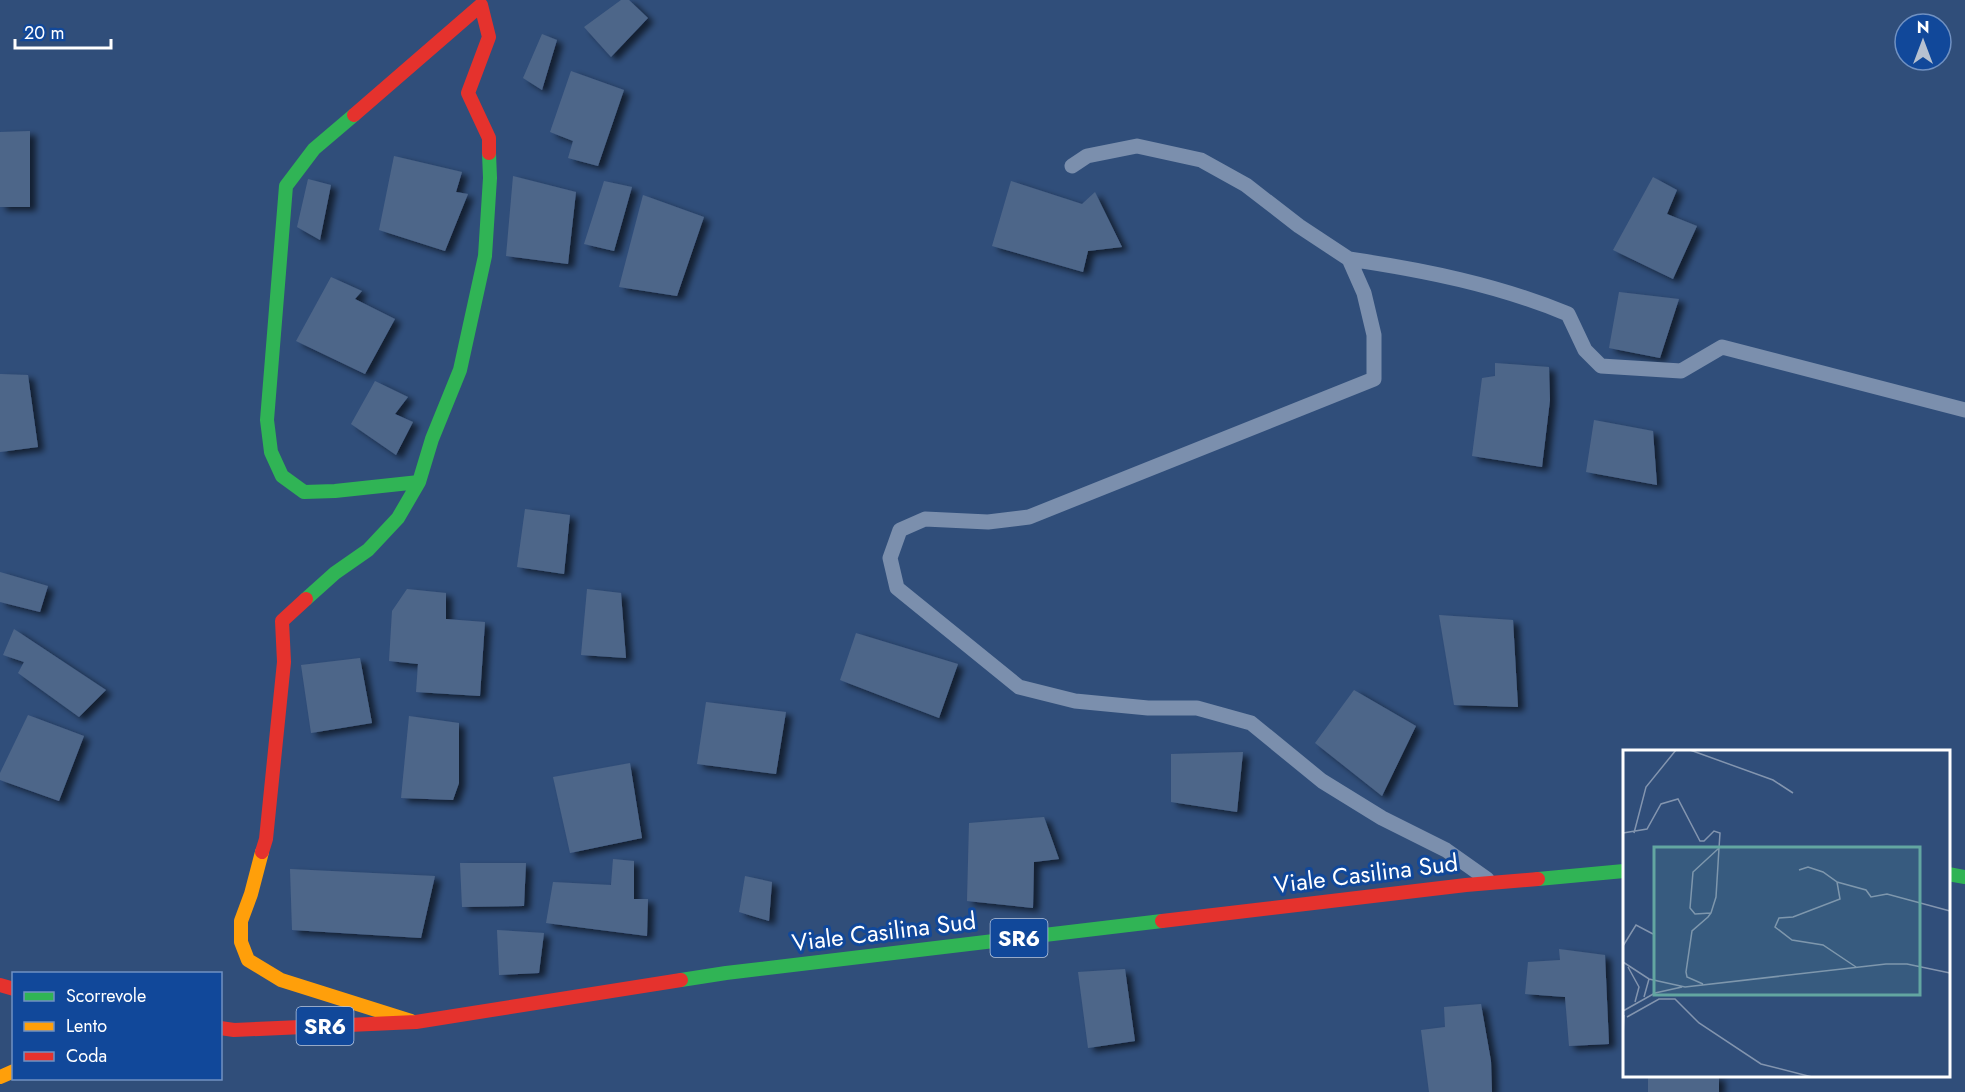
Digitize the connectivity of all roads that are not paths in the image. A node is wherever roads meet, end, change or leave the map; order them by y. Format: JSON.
{"nodes":[{"id":1,"x":1072,"y":166,"type":"dead end"},
{"id":2,"x":1349,"y":259,"type":"junction"},
{"id":3,"x":1965,"y":410,"type":"edge"},
{"id":4,"x":419,"y":482,"type":"junction"},
{"id":5,"x":1623,"y":871,"type":"edge"},
{"id":6,"x":1950,"y":874,"type":"edge"},
{"id":7,"x":1965,"y":877,"type":"edge"},
{"id":8,"x":1492,"y":883,"type":"junction"},
{"id":9,"x":416,"y":1022,"type":"junction"},
{"id":10,"x":225,"y":1030,"type":"edge"}],
"edges":[{"from":1,"to":2,"type":"lane"},
{"from":2,"to":3,"type":"lane"},
{"from":2,"to":8,"type":"lane"},
{"from":4,"to":4,"type":"street"},
{"from":4,"to":9,"type":"street"},
{"from":5,"to":8,"type":"street","name":"Viale Casilina Sud","number":"SR6"},
{"from":6,"to":7,"type":"street"},
{"from":8,"to":9,"type":"street","name":"Viale Casilina Sud","number":"SR6"},
{"from":9,"to":10,"type":"street","name":"Viale Casilina Sud","number":"SR6"}]}
